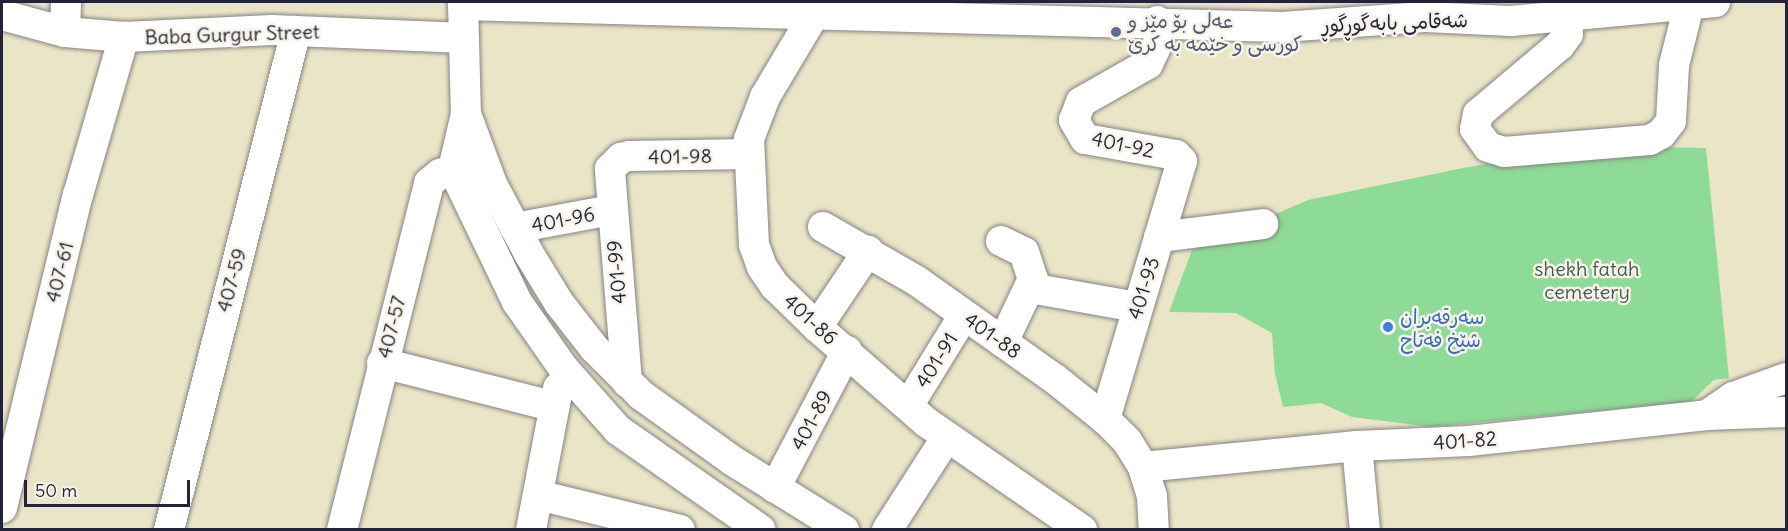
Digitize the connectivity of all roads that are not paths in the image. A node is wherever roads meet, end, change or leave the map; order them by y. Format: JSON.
{"nodes":[{"id":1,"x":66,"y":2,"type":"edge"},
{"id":2,"x":463,"y":3,"type":"edge"},
{"id":3,"x":1702,"y":3,"type":"edge"},
{"id":4,"x":948,"y":9,"type":"edge"},
{"id":5,"x":815,"y":13,"type":"junction"},
{"id":6,"x":2,"y":15,"type":"edge"},
{"id":7,"x":1567,"y":16,"type":"junction"},
{"id":8,"x":1157,"y":21,"type":"junction"},
{"id":9,"x":296,"y":31,"type":"junction"},
{"id":10,"x":65,"y":32,"type":"junction"},
{"id":11,"x":124,"y":38,"type":"junction"},
{"id":12,"x":464,"y":38,"type":"junction"},
{"id":13,"x":466,"y":114,"type":"junction"},
{"id":14,"x":747,"y":154,"type":"junction"},
{"id":15,"x":1180,"y":159,"type":"joint"},
{"id":16,"x":482,"y":161,"type":"junction"},
{"id":17,"x":614,"y":163,"type":"joint"},
{"id":18,"x":453,"y":169,"type":"junction"},
{"id":19,"x":611,"y":210,"type":"junction"},
{"id":20,"x":1263,"y":224,"type":"dead end"},
{"id":21,"x":823,"y":227,"type":"dead end"},
{"id":22,"x":515,"y":228,"type":"junction"},
{"id":23,"x":1159,"y":237,"type":"junction"},
{"id":24,"x":1001,"y":241,"type":"dead end"},
{"id":25,"x":868,"y":251,"type":"junction"},
{"id":26,"x":1030,"y":288,"type":"junction"},
{"id":27,"x":1137,"y":306,"type":"junction"},
{"id":28,"x":964,"y":315,"type":"junction"},
{"id":29,"x":818,"y":327,"type":"junction"},
{"id":30,"x":1004,"y":342,"type":"junction"},
{"id":31,"x":847,"y":351,"type":"junction"},
{"id":32,"x":382,"y":363,"type":"junction"},
{"id":33,"x":564,"y":369,"type":"junction"},
{"id":34,"x":1786,"y":378,"type":"edge"},
{"id":35,"x":627,"y":382,"type":"junction"},
{"id":36,"x":552,"y":406,"type":"junction"},
{"id":37,"x":908,"y":406,"type":"junction"},
{"id":38,"x":1786,"y":412,"type":"edge"},
{"id":39,"x":1707,"y":415,"type":"junction"},
{"id":40,"x":1105,"y":419,"type":"junction"},
{"id":41,"x":946,"y":438,"type":"junction"},
{"id":42,"x":1357,"y":446,"type":"junction"},
{"id":43,"x":1143,"y":467,"type":"junction"},
{"id":44,"x":775,"y":488,"type":"junction"},
{"id":45,"x":538,"y":495,"type":"junction"},
{"id":46,"x":2,"y":508,"type":"edge"},
{"id":47,"x":716,"y":516,"type":"edge"},
{"id":48,"x":169,"y":530,"type":"edge"},
{"id":49,"x":342,"y":530,"type":"edge"},
{"id":50,"x":531,"y":530,"type":"edge"},
{"id":51,"x":680,"y":530,"type":"edge"},
{"id":52,"x":761,"y":530,"type":"edge"},
{"id":53,"x":844,"y":530,"type":"edge"},
{"id":54,"x":887,"y":530,"type":"edge"},
{"id":55,"x":1082,"y":530,"type":"edge"},
{"id":56,"x":1154,"y":530,"type":"edge"},
{"id":57,"x":1365,"y":530,"type":"edge"}],
"edges":[{"from":1,"to":10,"type":"street"},
{"from":2,"to":5,"type":"street","name":"شەقامی بابەگوڕگوڕ"},
{"from":2,"to":12,"type":"street"},
{"from":3,"to":7,"type":"street","name":"شەقامی بابەگوڕگوڕ"},
{"from":3,"to":7,"type":"street"},
{"from":4,"to":5,"type":"street","name":"شەقامی بابەگوڕگوڕ"},
{"from":4,"to":8,"type":"street","name":"شەقامی بابەگوڕگوڕ"},
{"from":5,"to":14,"type":"street","name":"401-86"},
{"from":6,"to":10,"type":"street","name":"Baba Gurgur Street"},
{"from":7,"to":8,"type":"street","name":"شەقامی بابەگوڕگوڕ"},
{"from":8,"to":15,"type":"street","name":"401-92"},
{"from":9,"to":11,"type":"street","name":"Baba Gurgur Street"},
{"from":9,"to":12,"type":"street","name":"Baba Gurgur Street"},
{"from":9,"to":48,"type":"street","name":"407-59"},
{"from":10,"to":11,"type":"street","name":"Baba Gurgur Street"},
{"from":11,"to":46,"type":"street","name":"407-61"},
{"from":12,"to":13,"type":"street"},
{"from":13,"to":16,"type":"street"},
{"from":13,"to":18,"type":"street"},
{"from":14,"to":17,"type":"street","name":"401-98"},
{"from":14,"to":29,"type":"street","name":"401-86"},
{"from":15,"to":23,"type":"street","name":"401-93"},
{"from":16,"to":18,"type":"street","name":"407-57"},
{"from":16,"to":22,"type":"street"},
{"from":17,"to":19,"type":"street","name":"401-99"},
{"from":18,"to":32,"type":"street","name":"407-57"},
{"from":18,"to":33,"type":"street"},
{"from":19,"to":22,"type":"street","name":"401-96"},
{"from":19,"to":35,"type":"street","name":"401-99"},
{"from":20,"to":23,"type":"street"},
{"from":21,"to":25,"type":"street","name":"401-88"},
{"from":22,"to":35,"type":"street"},
{"from":23,"to":27,"type":"street","name":"401-93"},
{"from":24,"to":26,"type":"street"},
{"from":25,"to":28,"type":"street","name":"401-88"},
{"from":25,"to":29,"type":"street"},
{"from":26,"to":27,"type":"street"},
{"from":26,"to":30,"type":"street"},
{"from":27,"to":40,"type":"street","name":"401-93"},
{"from":28,"to":30,"type":"street","name":"401-88"},
{"from":28,"to":37,"type":"street","name":"401-91"},
{"from":29,"to":31,"type":"street","name":"401-86"},
{"from":30,"to":40,"type":"street","name":"401-88"},
{"from":31,"to":37,"type":"street","name":"401-86"},
{"from":31,"to":44,"type":"street","name":"401-89"},
{"from":32,"to":36,"type":"street"},
{"from":32,"to":49,"type":"street","name":"407-57"},
{"from":33,"to":36,"type":"street"},
{"from":33,"to":47,"type":"street"},
{"from":34,"to":39,"type":"street"},
{"from":35,"to":44,"type":"street"},
{"from":36,"to":45,"type":"street"},
{"from":37,"to":41,"type":"street","name":"401-86"},
{"from":38,"to":39,"type":"street","name":"401-82"},
{"from":39,"to":42,"type":"street","name":"401-82"},
{"from":40,"to":43,"type":"street","name":"401-88"},
{"from":41,"to":54,"type":"street"},
{"from":41,"to":55,"type":"street","name":"401-86"},
{"from":42,"to":43,"type":"street","name":"401-82"},
{"from":42,"to":57,"type":"street"},
{"from":43,"to":56,"type":"street","name":"401-88"},
{"from":44,"to":53,"type":"street"},
{"from":45,"to":50,"type":"street"},
{"from":45,"to":51,"type":"street"},
{"from":47,"to":52,"type":"street"}]}
